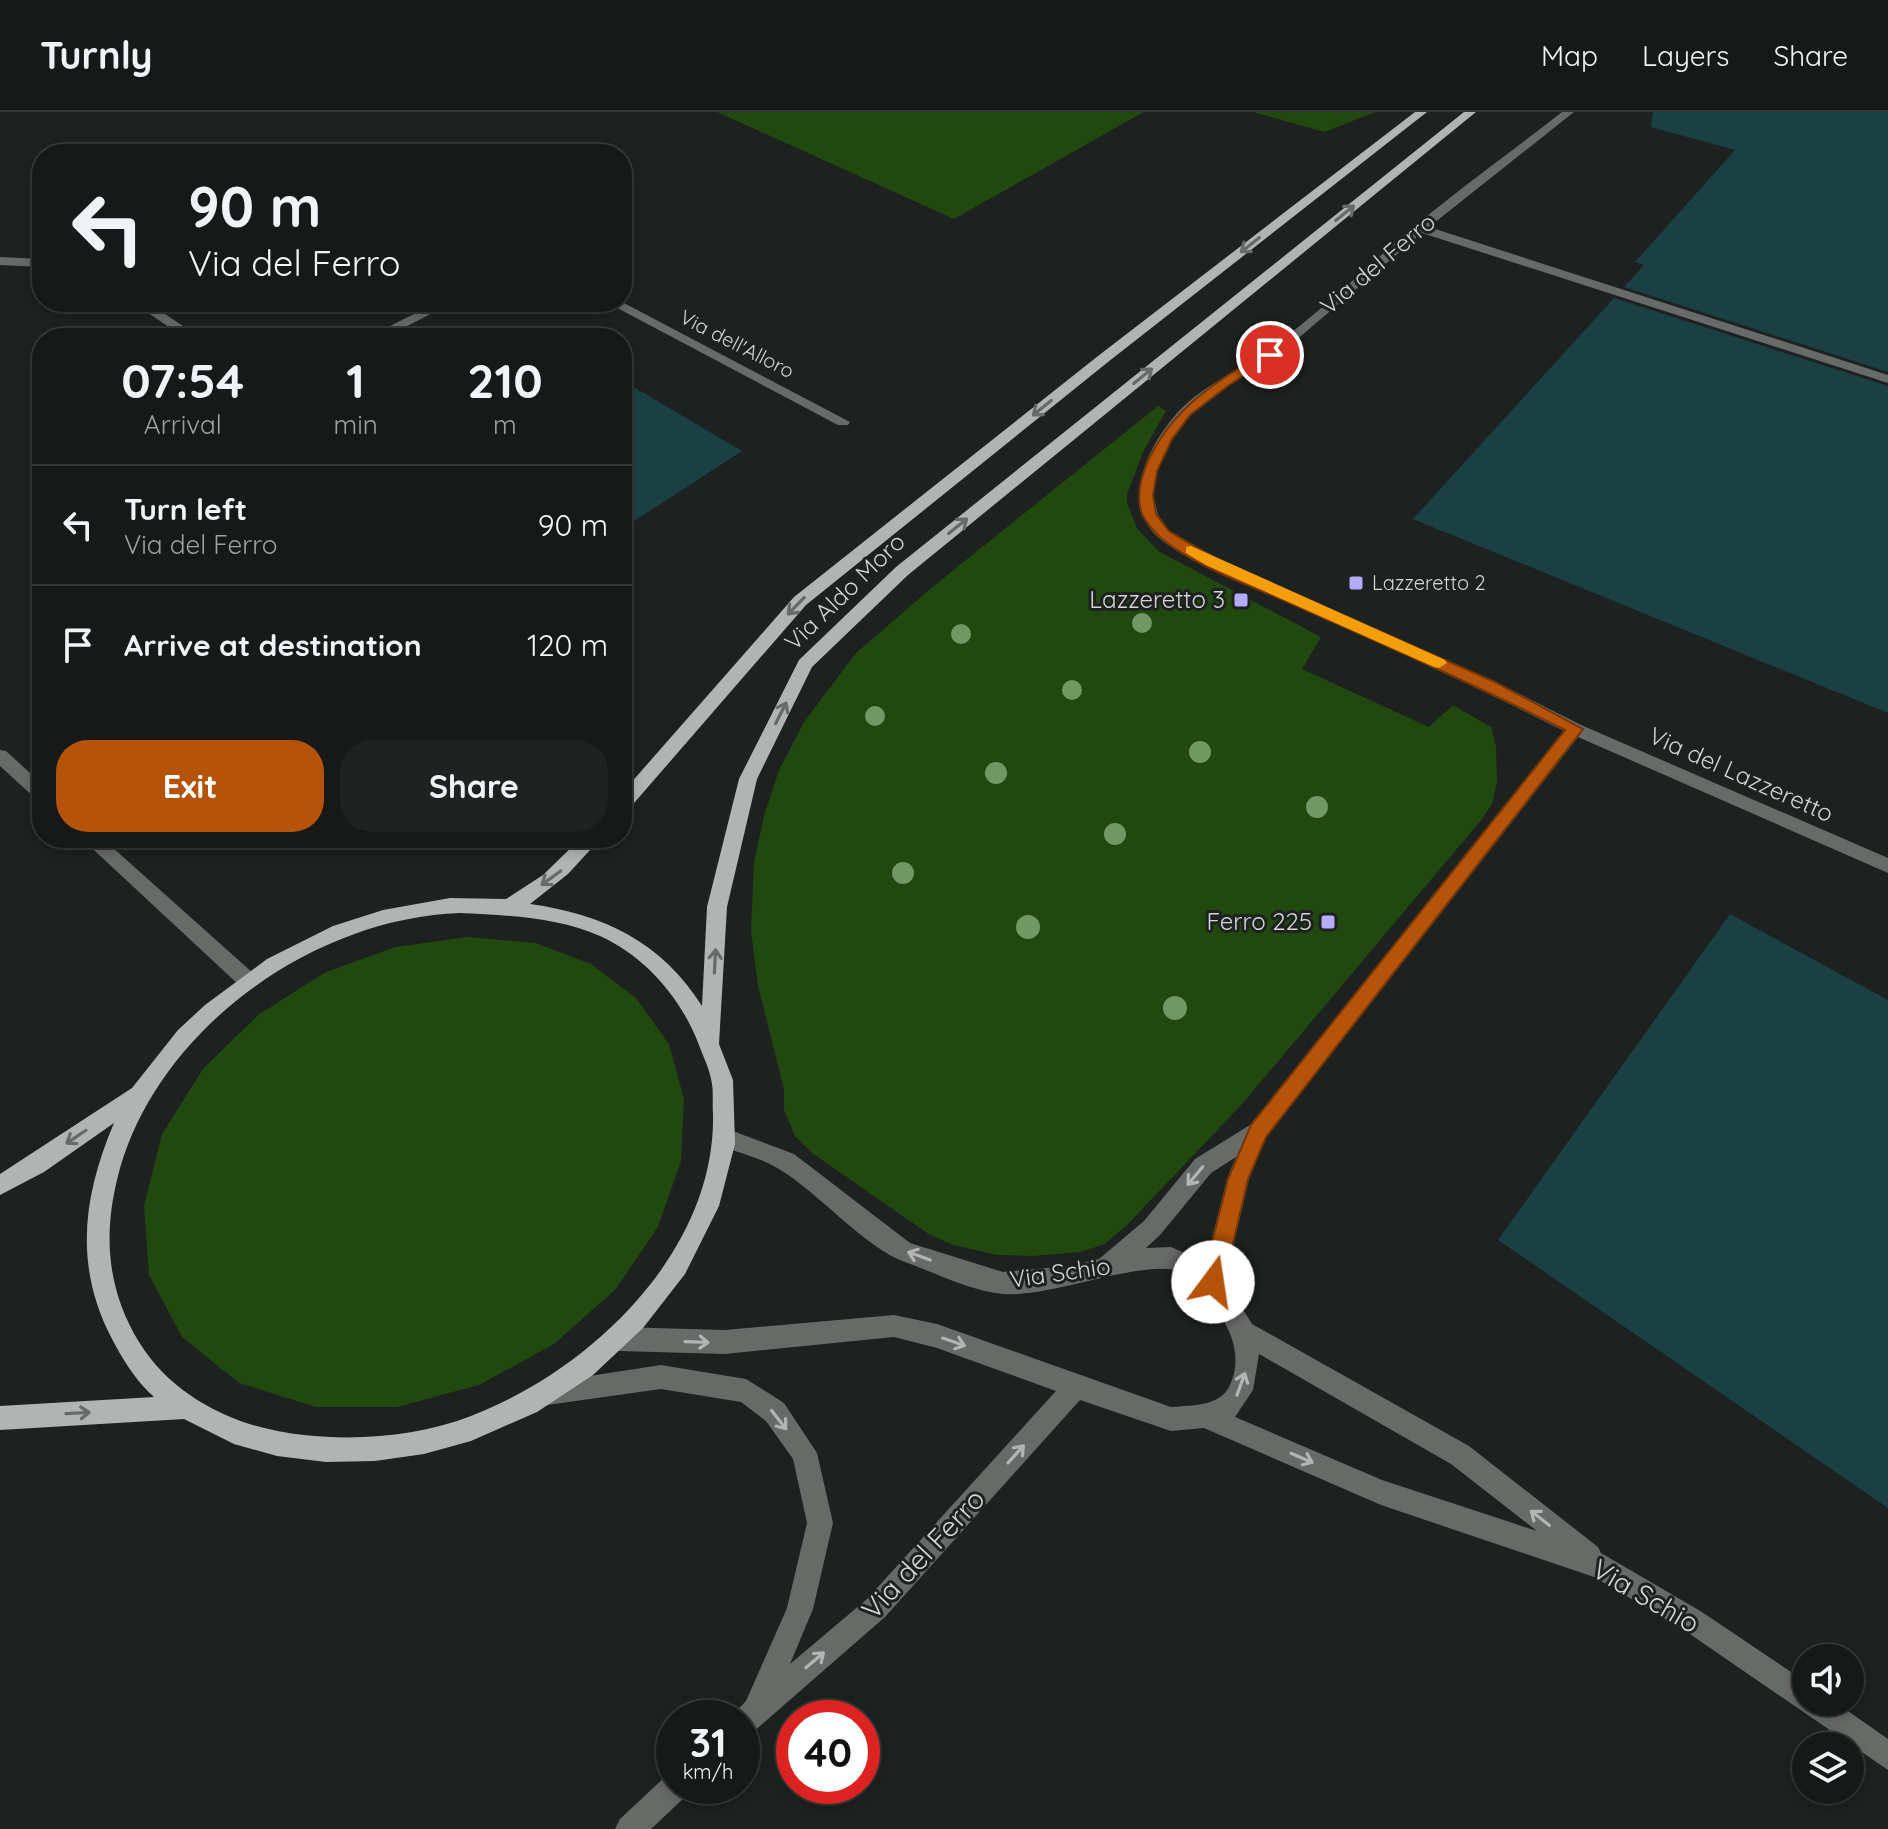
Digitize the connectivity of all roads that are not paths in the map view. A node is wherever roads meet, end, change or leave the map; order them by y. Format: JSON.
{"nodes":[{"id":1,"x":1422,"y":112,"type":"edge"},
{"id":2,"x":1471,"y":112,"type":"edge"},
{"id":3,"x":1569,"y":112,"type":"edge"},
{"id":4,"x":1420,"y":228,"type":"junction"},
{"id":5,"x":0,"y":261,"type":"edge"},
{"id":6,"x":32,"y":263,"type":"edge"},
{"id":7,"x":154,"y":312,"type":"edge"},
{"id":8,"x":427,"y":312,"type":"edge"},
{"id":9,"x":631,"y":312,"type":"edge"},
{"id":10,"x":178,"y":328,"type":"edge"},
{"id":11,"x":394,"y":328,"type":"edge"},
{"id":12,"x":1888,"y":379,"type":"edge"},
{"id":13,"x":843,"y":422,"type":"dead end"},
{"id":14,"x":1575,"y":729,"type":"junction"},
{"id":15,"x":0,"y":756,"type":"edge"},
{"id":16,"x":32,"y":785,"type":"edge"},
{"id":17,"x":632,"y":794,"type":"edge"},
{"id":18,"x":101,"y":848,"type":"edge"},
{"id":19,"x":583,"y":848,"type":"edge"},
{"id":20,"x":1888,"y":866,"type":"edge"},
{"id":21,"x":503,"y":908,"type":"junction"},
{"id":22,"x":247,"y":980,"type":"junction"},
{"id":23,"x":711,"y":1039,"type":"junction"},
{"id":24,"x":140,"y":1094,"type":"junction"},
{"id":25,"x":1258,"y":1132,"type":"junction"},
{"id":26,"x":725,"y":1138,"type":"junction"},
{"id":27,"x":0,"y":1185,"type":"edge"},
{"id":28,"x":1103,"y":1269,"type":"junction"},
{"id":29,"x":1213,"y":1282,"type":"junction"},
{"id":30,"x":1244,"y":1332,"type":"junction"},
{"id":31,"x":619,"y":1339,"type":"junction"},
{"id":32,"x":1077,"y":1386,"type":"junction"},
{"id":33,"x":547,"y":1393,"type":"junction"},
{"id":34,"x":185,"y":1407,"type":"junction"},
{"id":35,"x":1204,"y":1416,"type":"junction"},
{"id":36,"x":0,"y":1418,"type":"edge"},
{"id":37,"x":1601,"y":1566,"type":"junction"},
{"id":38,"x":1792,"y":1688,"type":"edge"},
{"id":39,"x":757,"y":1700,"type":"edge"},
{"id":40,"x":760,"y":1708,"type":"edge"},
{"id":41,"x":1831,"y":1716,"type":"edge"},
{"id":42,"x":1888,"y":1756,"type":"edge"},
{"id":43,"x":657,"y":1804,"type":"edge"},
{"id":44,"x":630,"y":1829,"type":"edge"}],
"edges":[{"from":1,"to":17,"type":"main road","name":"Via Aldo Moro","one_way":true},
{"from":23,"to":2,"type":"main road","name":"Via Aldo Moro","one_way":true},
{"from":3,"to":4,"type":"street","name":"Via del Ferro"},
{"from":4,"to":12,"type":"street"},
{"from":4,"to":14,"type":"street","name":"Via del Ferro"},
{"from":5,"to":6,"type":"street"},
{"from":7,"to":10,"type":"street"},
{"from":8,"to":11,"type":"street"},
{"from":9,"to":13,"type":"street","name":"Via dell'Alloro"},
{"from":14,"to":20,"type":"street","name":"Via del Lazzeretto"},
{"from":14,"to":25,"type":"street"},
{"from":15,"to":16,"type":"street"},
{"from":18,"to":22,"type":"street"},
{"from":19,"to":21,"type":"main road","one_way":true},
{"from":21,"to":22,"type":"main road","name":"Via Aldo Moro"},
{"from":21,"to":23,"type":"main road","name":"Via Aldo Moro"},
{"from":22,"to":24,"type":"main road","name":"Via Aldo Moro"},
{"from":23,"to":26,"type":"main road","name":"Via Aldo Moro"},
{"from":24,"to":27,"type":"main road","name":"Via Aldo Moro","one_way":true},
{"from":24,"to":34,"type":"main road","name":"Via Aldo Moro"},
{"from":25,"to":28,"type":"street","one_way":true},
{"from":25,"to":29,"type":"street"},
{"from":28,"to":26,"type":"street","name":"Via Schio","one_way":true},
{"from":26,"to":31,"type":"main road","name":"Via Aldo Moro"},
{"from":28,"to":29,"type":"street","name":"Via Schio"},
{"from":29,"to":30,"type":"street","name":"Via Schio"},
{"from":35,"to":30,"type":"street","name":"Via Schio","one_way":true},
{"from":37,"to":30,"type":"street","one_way":true},
{"from":31,"to":32,"type":"street","name":"Via Schio","one_way":true},
{"from":31,"to":33,"type":"main road","name":"Via Aldo Moro"},
{"from":32,"to":35,"type":"street","name":"Via Schio"},
{"from":40,"to":32,"type":"street","name":"Via del Ferro","one_way":true},
{"from":33,"to":34,"type":"main road","name":"Via Aldo Moro"},
{"from":33,"to":39,"type":"street","name":"Via del Ferro","one_way":true},
{"from":36,"to":34,"type":"main road","name":"Via Aldo Moro","one_way":true},
{"from":35,"to":37,"type":"street","name":"Via Schio","one_way":true},
{"from":37,"to":38,"type":"street","name":"Via Schio"},
{"from":41,"to":42,"type":"street"},
{"from":43,"to":44,"type":"street"}]}
